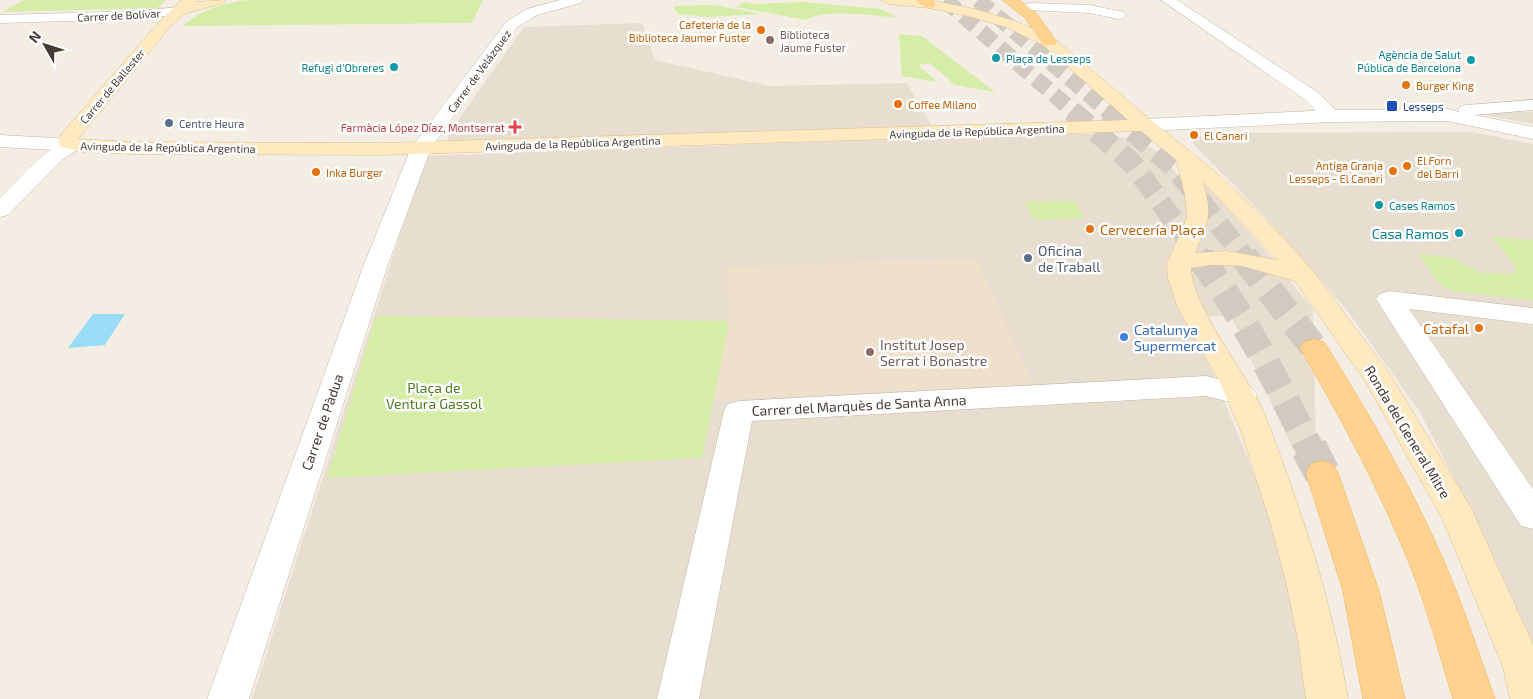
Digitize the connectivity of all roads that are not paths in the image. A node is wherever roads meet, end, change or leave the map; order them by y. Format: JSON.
{"nodes":[{"id":1,"x":218,"y":0,"type":"edge"},
{"id":2,"x":576,"y":0,"type":"edge"},
{"id":3,"x":888,"y":0,"type":"edge"},
{"id":4,"x":1010,"y":0,"type":"edge"},
{"id":5,"x":1168,"y":0,"type":"edge"},
{"id":6,"x":926,"y":2,"type":"edge"},
{"id":7,"x":184,"y":5,"type":"edge"},
{"id":8,"x":1089,"y":5,"type":"edge"},
{"id":9,"x":1031,"y":7,"type":"dead end"},
{"id":10,"x":1118,"y":15,"type":"dead end"},
{"id":11,"x":0,"y":19,"type":"edge"},
{"id":12,"x":1048,"y":42,"type":"junction"},
{"id":13,"x":1533,"y":105,"type":"edge"},
{"id":14,"x":1448,"y":115,"type":"junction"},
{"id":15,"x":1332,"y":116,"type":"junction"},
{"id":16,"x":1145,"y":126,"type":"junction"},
{"id":17,"x":1533,"y":133,"type":"edge"},
{"id":18,"x":0,"y":141,"type":"edge"},
{"id":19,"x":72,"y":145,"type":"junction"},
{"id":20,"x":421,"y":148,"type":"junction"},
{"id":21,"x":1186,"y":158,"type":"junction"},
{"id":22,"x":0,"y":210,"type":"edge"},
{"id":23,"x":1180,"y":264,"type":"junction"},
{"id":24,"x":1304,"y":276,"type":"junction"},
{"id":25,"x":1533,"y":316,"type":"edge"},
{"id":26,"x":1314,"y":348,"type":"tunnel mouth"},
{"id":27,"x":1242,"y":395,"type":"junction"},
{"id":28,"x":1322,"y":473,"type":"tunnel mouth"},
{"id":29,"x":1533,"y":516,"type":"edge"},
{"id":30,"x":228,"y":699,"type":"edge"},
{"id":31,"x":678,"y":699,"type":"edge"},
{"id":32,"x":1327,"y":699,"type":"edge"},
{"id":33,"x":1384,"y":699,"type":"edge"},
{"id":34,"x":1474,"y":699,"type":"edge"},
{"id":35,"x":1531,"y":699,"type":"edge"}],
"edges":[{"from":1,"to":7,"type":"main road"},
{"from":2,"to":20,"type":"street","name":"Carrer de Velázquez"},
{"from":3,"to":6,"type":"main road"},
{"from":4,"to":12,"type":"main road"},
{"from":5,"to":15,"type":"street"},
{"from":6,"to":12,"type":"main road"},
{"from":7,"to":11,"type":"street","name":"Carrer de Bolívar"},
{"from":7,"to":19,"type":"main road","name":"Carrer de Ballester"},
{"from":8,"to":9,"type":"street"},
{"from":8,"to":10,"type":"street"},
{"from":12,"to":16,"type":"main road"},
{"from":13,"to":14,"type":"street"},
{"from":14,"to":15,"type":"street"},
{"from":14,"to":17,"type":"street"},
{"from":15,"to":16,"type":"street"},
{"from":16,"to":20,"type":"main road","name":"Avinguda de la República Argentina"},
{"from":16,"to":21,"type":"main road","name":"Ronda del General Mitre"},
{"from":18,"to":19,"type":"street","name":"Avinguda de la República Argentina"},
{"from":19,"to":20,"type":"main road","name":"Avinguda de la República Argentina"},
{"from":19,"to":22,"type":"street"},
{"from":20,"to":30,"type":"street","name":"Carrer de Pàdua"},
{"from":21,"to":23,"type":"main road"},
{"from":21,"to":24,"type":"main road","name":"Ronda del General Mitre"},
{"from":23,"to":24,"type":"main road"},
{"from":23,"to":27,"type":"main road"},
{"from":24,"to":35,"type":"main road","name":"Ronda del General Mitre"},
{"from":25,"to":29,"type":"street"},
{"from":26,"to":34,"type":"main road"},
{"from":27,"to":31,"type":"street","name":"Carrer del Marquès de Santa Anna"},
{"from":27,"to":32,"type":"main road"},
{"from":28,"to":33,"type":"main road"}]}
